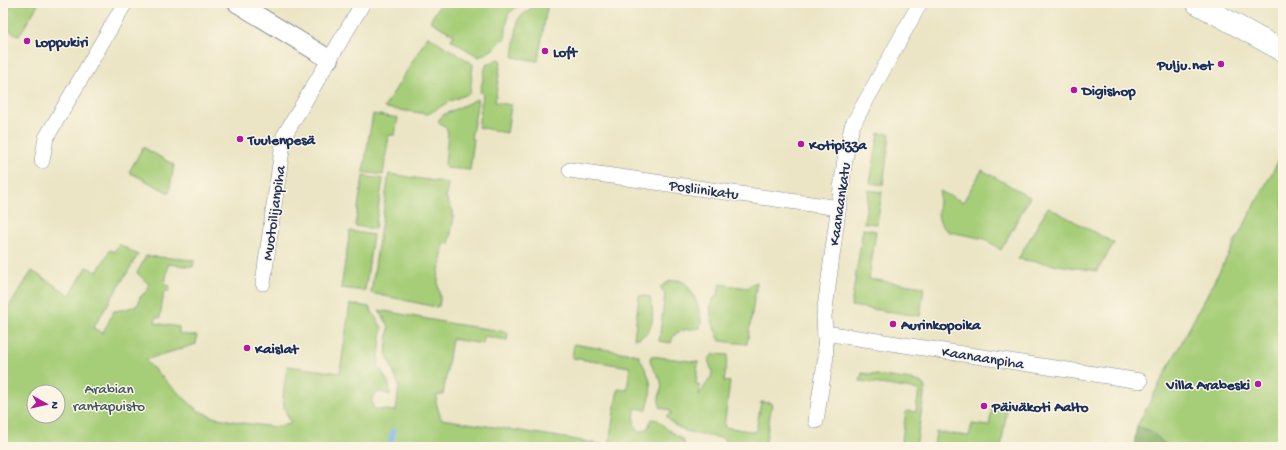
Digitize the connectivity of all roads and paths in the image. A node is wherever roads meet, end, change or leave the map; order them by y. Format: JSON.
{"nodes":[{"id":1,"x":124,"y":3,"type":"edge"},
{"id":2,"x":237,"y":3,"type":"edge"},
{"id":3,"x":363,"y":3,"type":"edge"},
{"id":4,"x":920,"y":3,"type":"edge"},
{"id":5,"x":1196,"y":3,"type":"edge"},
{"id":6,"x":1283,"y":51,"type":"edge"},
{"id":7,"x":329,"y":59,"type":"junction"},
{"id":8,"x":42,"y":161,"type":"dead end"},
{"id":9,"x":570,"y":170,"type":"dead end"},
{"id":10,"x":839,"y":208,"type":"junction"},
{"id":11,"x":263,"y":283,"type":"dead end"},
{"id":12,"x":825,"y":333,"type":"junction"},
{"id":13,"x":1140,"y":381,"type":"dead end"},
{"id":14,"x":816,"y":421,"type":"dead end"}],
"edges":[{"from":1,"to":8,"type":"street"},
{"from":2,"to":7,"type":"street"},
{"from":3,"to":7,"type":"street","name":"Muotoilijanpiha"},
{"from":4,"to":10,"type":"street","name":"Kaanaankatu"},
{"from":5,"to":6,"type":"main road"},
{"from":7,"to":11,"type":"street","name":"Muotoilijanpiha"},
{"from":9,"to":10,"type":"street","name":"Posliinikatu"},
{"from":10,"to":12,"type":"street","name":"Kaanaankatu"},
{"from":12,"to":13,"type":"street","name":"Kaanaanpiha"},
{"from":12,"to":14,"type":"street","name":"Kaanaankatu"}]}
